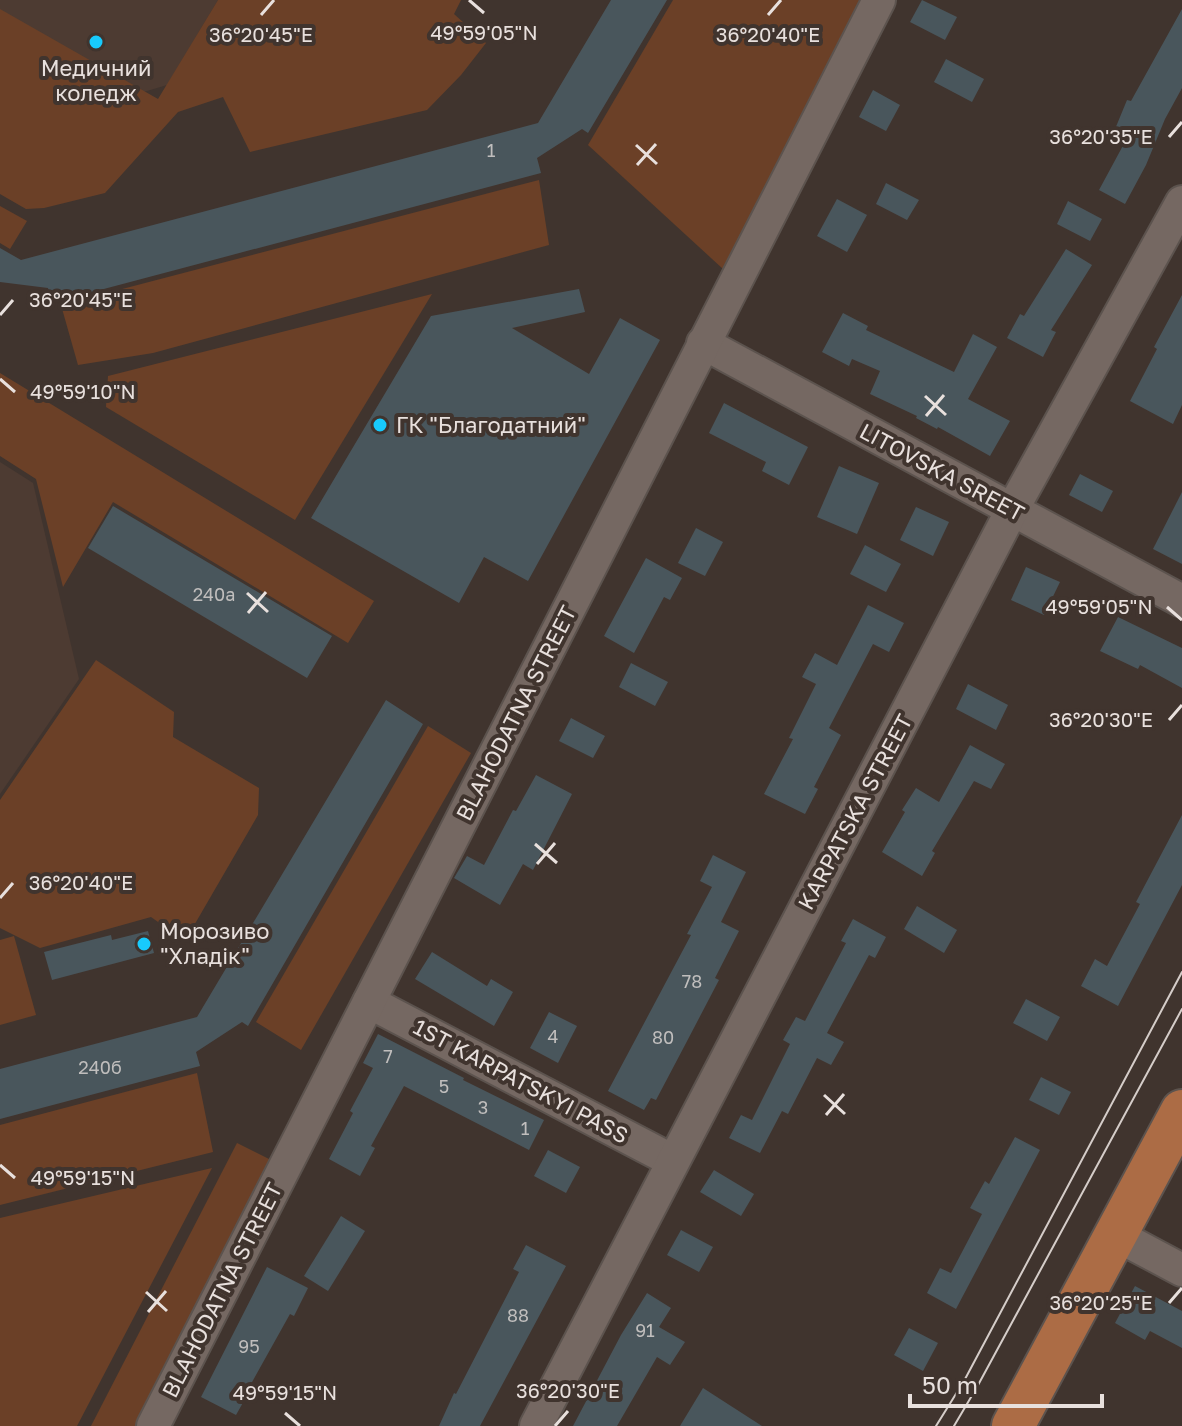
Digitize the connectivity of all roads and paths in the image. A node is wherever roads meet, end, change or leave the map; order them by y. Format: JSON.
{"nodes":[{"id":1,"x":879,"y":0,"type":"edge"},
{"id":2,"x":1182,"y":202,"type":"edge"},
{"id":3,"x":703,"y":343,"type":"junction"},
{"id":4,"x":1012,"y":510,"type":"junction"},
{"id":5,"x":1182,"y":601,"type":"edge"},
{"id":6,"x":369,"y":1002,"type":"junction"},
{"id":7,"x":1182,"y":1111,"type":"edge"},
{"id":8,"x":673,"y":1161,"type":"junction"},
{"id":9,"x":1116,"y":1235,"type":"junction"},
{"id":10,"x":1182,"y":1270,"type":"edge"},
{"id":11,"x":153,"y":1426,"type":"edge"},
{"id":12,"x":536,"y":1426,"type":"edge"},
{"id":13,"x":1013,"y":1426,"type":"edge"}],
"edges":[{"from":1,"to":3,"type":"street","name":"BLAHODATNA STREET"},
{"from":2,"to":4,"type":"street","name":"KARPATSKA STREET"},
{"from":3,"to":4,"type":"street","name":"LITOVSKA SREET"},
{"from":3,"to":6,"type":"street","name":"BLAHODATNA STREET"},
{"from":4,"to":5,"type":"street","name":"LITOVSKA SREET"},
{"from":4,"to":8,"type":"street","name":"KARPATSKA STREET"},
{"from":6,"to":8,"type":"street","name":"1ST KARPATSKYI PASS"},
{"from":6,"to":11,"type":"street","name":"BLAHODATNA STREET"},
{"from":7,"to":9,"type":"main road"},
{"from":8,"to":12,"type":"street","name":"KARPATSKA STREET"},
{"from":9,"to":10,"type":"street"},
{"from":9,"to":13,"type":"main road"}]}
